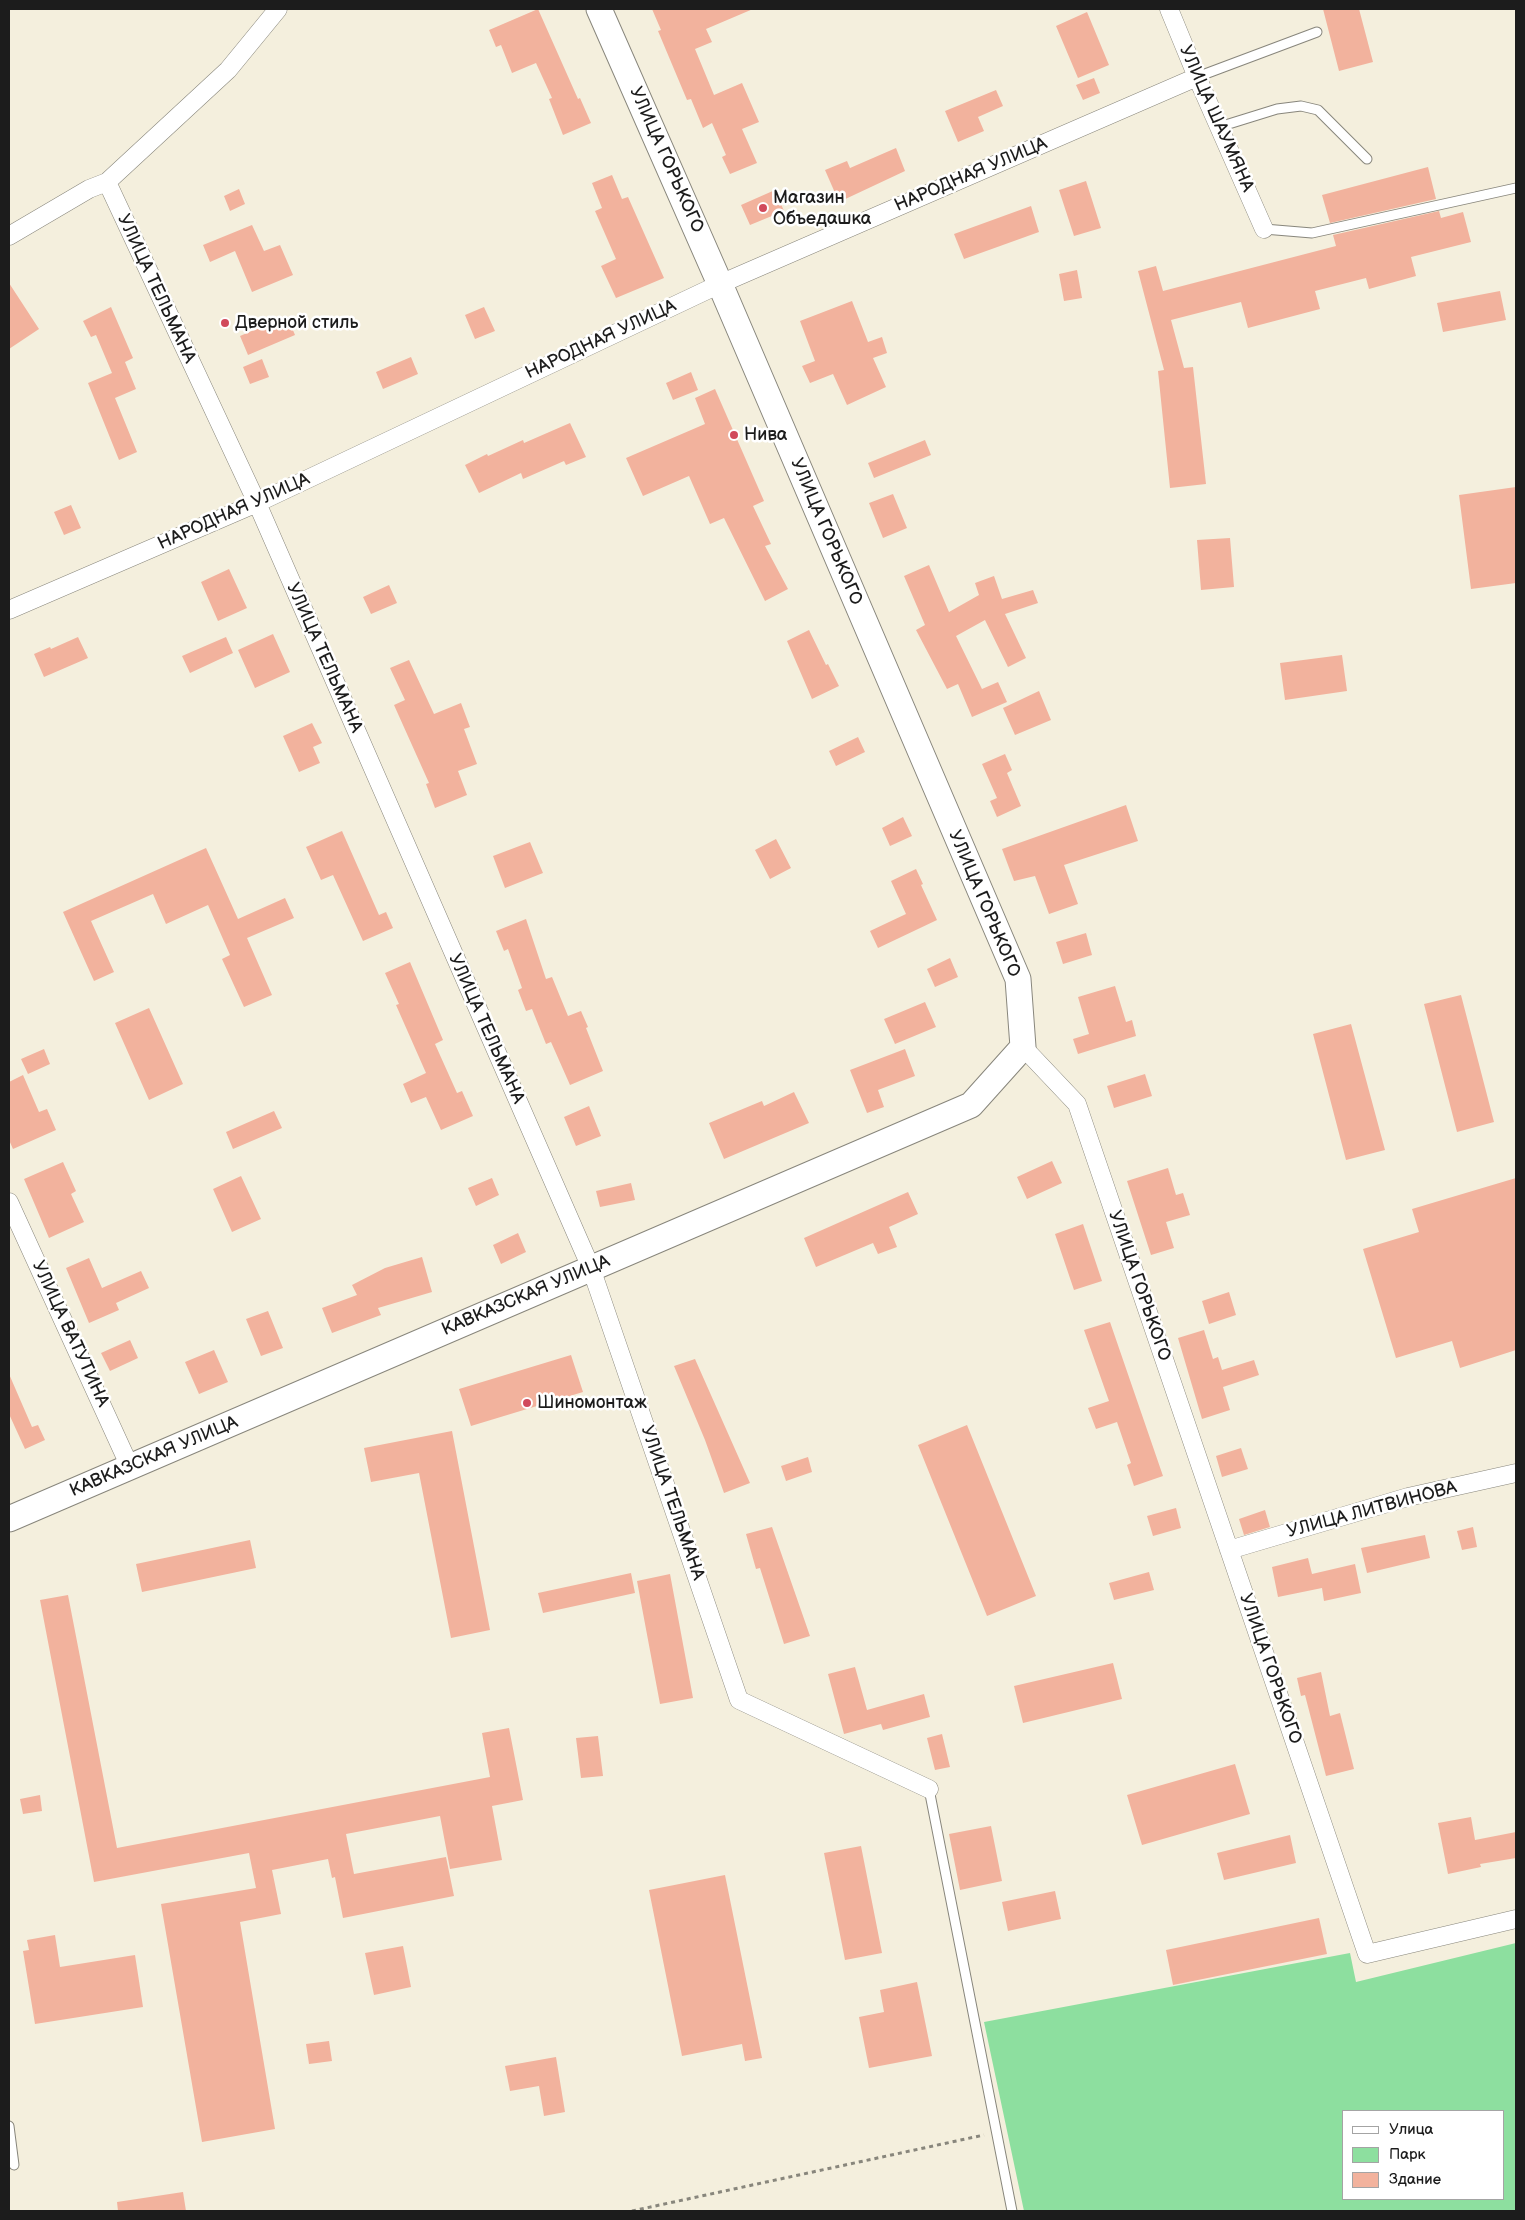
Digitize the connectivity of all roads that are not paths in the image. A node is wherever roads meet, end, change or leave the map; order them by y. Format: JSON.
{"nodes":[{"id":1,"x":278,"y":9,"type":"edge"},
{"id":2,"x":599,"y":9,"type":"edge"},
{"id":3,"x":1169,"y":9,"type":"edge"},
{"id":4,"x":1318,"y":32,"type":"dead end"},
{"id":5,"x":1197,"y":78,"type":"junction"},
{"id":6,"x":1219,"y":127,"type":"junction"},
{"id":7,"x":1367,"y":159,"type":"dead end"},
{"id":8,"x":106,"y":182,"type":"junction"},
{"id":9,"x":1516,"y":188,"type":"edge"},
{"id":10,"x":1264,"y":229,"type":"joint"},
{"id":11,"x":9,"y":236,"type":"edge"},
{"id":12,"x":720,"y":284,"type":"junction"},
{"id":13,"x":257,"y":503,"type":"junction"},
{"id":14,"x":9,"y":610,"type":"edge"},
{"id":15,"x":1023,"y":1047,"type":"junction"},
{"id":16,"x":9,"y":1202,"type":"edge"},
{"id":17,"x":591,"y":1268,"type":"junction"},
{"id":18,"x":130,"y":1467,"type":"junction"},
{"id":19,"x":1516,"y":1473,"type":"edge"},
{"id":20,"x":9,"y":1519,"type":"edge"},
{"id":21,"x":1230,"y":1550,"type":"junction"},
{"id":22,"x":929,"y":1789,"type":"joint"},
{"id":23,"x":1516,"y":1919,"type":"edge"},
{"id":24,"x":9,"y":2126,"type":"edge"},
{"id":25,"x":14,"y":2165,"type":"dead end"},
{"id":26,"x":1012,"y":2211,"type":"edge"}],
"edges":[{"from":1,"to":8,"type":"street"},
{"from":2,"to":12,"type":"main road","name":"УЛИЦА ГОРЬКОГО"},
{"from":3,"to":5,"type":"street","name":"УЛИЦА ШАУМЯНА"},
{"from":4,"to":5,"type":"lane"},
{"from":5,"to":6,"type":"street","name":"УЛИЦА ШАУМЯНА"},
{"from":5,"to":12,"type":"street","name":"НАРОДНАЯ УЛИЦА"},
{"from":6,"to":7,"type":"lane"},
{"from":6,"to":10,"type":"street","name":"УЛИЦА ШАУМЯНА"},
{"from":8,"to":11,"type":"street"},
{"from":8,"to":13,"type":"street","name":"УЛИЦА ТЕЛЬМАНА"},
{"from":9,"to":10,"type":"lane"},
{"from":12,"to":13,"type":"street","name":"НАРОДНАЯ УЛИЦА"},
{"from":12,"to":15,"type":"main road","name":"УЛИЦА ГОРЬКОГО"},
{"from":13,"to":14,"type":"street","name":"НАРОДНАЯ УЛИЦА"},
{"from":13,"to":17,"type":"street","name":"УЛИЦА ТЕЛЬМАНА"},
{"from":15,"to":17,"type":"main road","name":"КАВКАЗСКАЯ УЛИЦА"},
{"from":15,"to":21,"type":"street","name":"УЛИЦА ГОРЬКОГО"},
{"from":16,"to":18,"type":"street","name":"УЛИЦА ВАТУТИНА"},
{"from":17,"to":18,"type":"main road","name":"КАВКАЗСКАЯ УЛИЦА"},
{"from":17,"to":22,"type":"street","name":"УЛИЦА ТЕЛЬМАНА"},
{"from":18,"to":20,"type":"main road","name":"КАВКАЗСКАЯ УЛИЦА"},
{"from":19,"to":21,"type":"street","name":"УЛИЦА ЛИТВИНОВА"},
{"from":21,"to":23,"type":"street","name":"УЛИЦА ГОРЬКОГО"},
{"from":22,"to":26,"type":"lane"},
{"from":24,"to":25,"type":"lane"}]}
